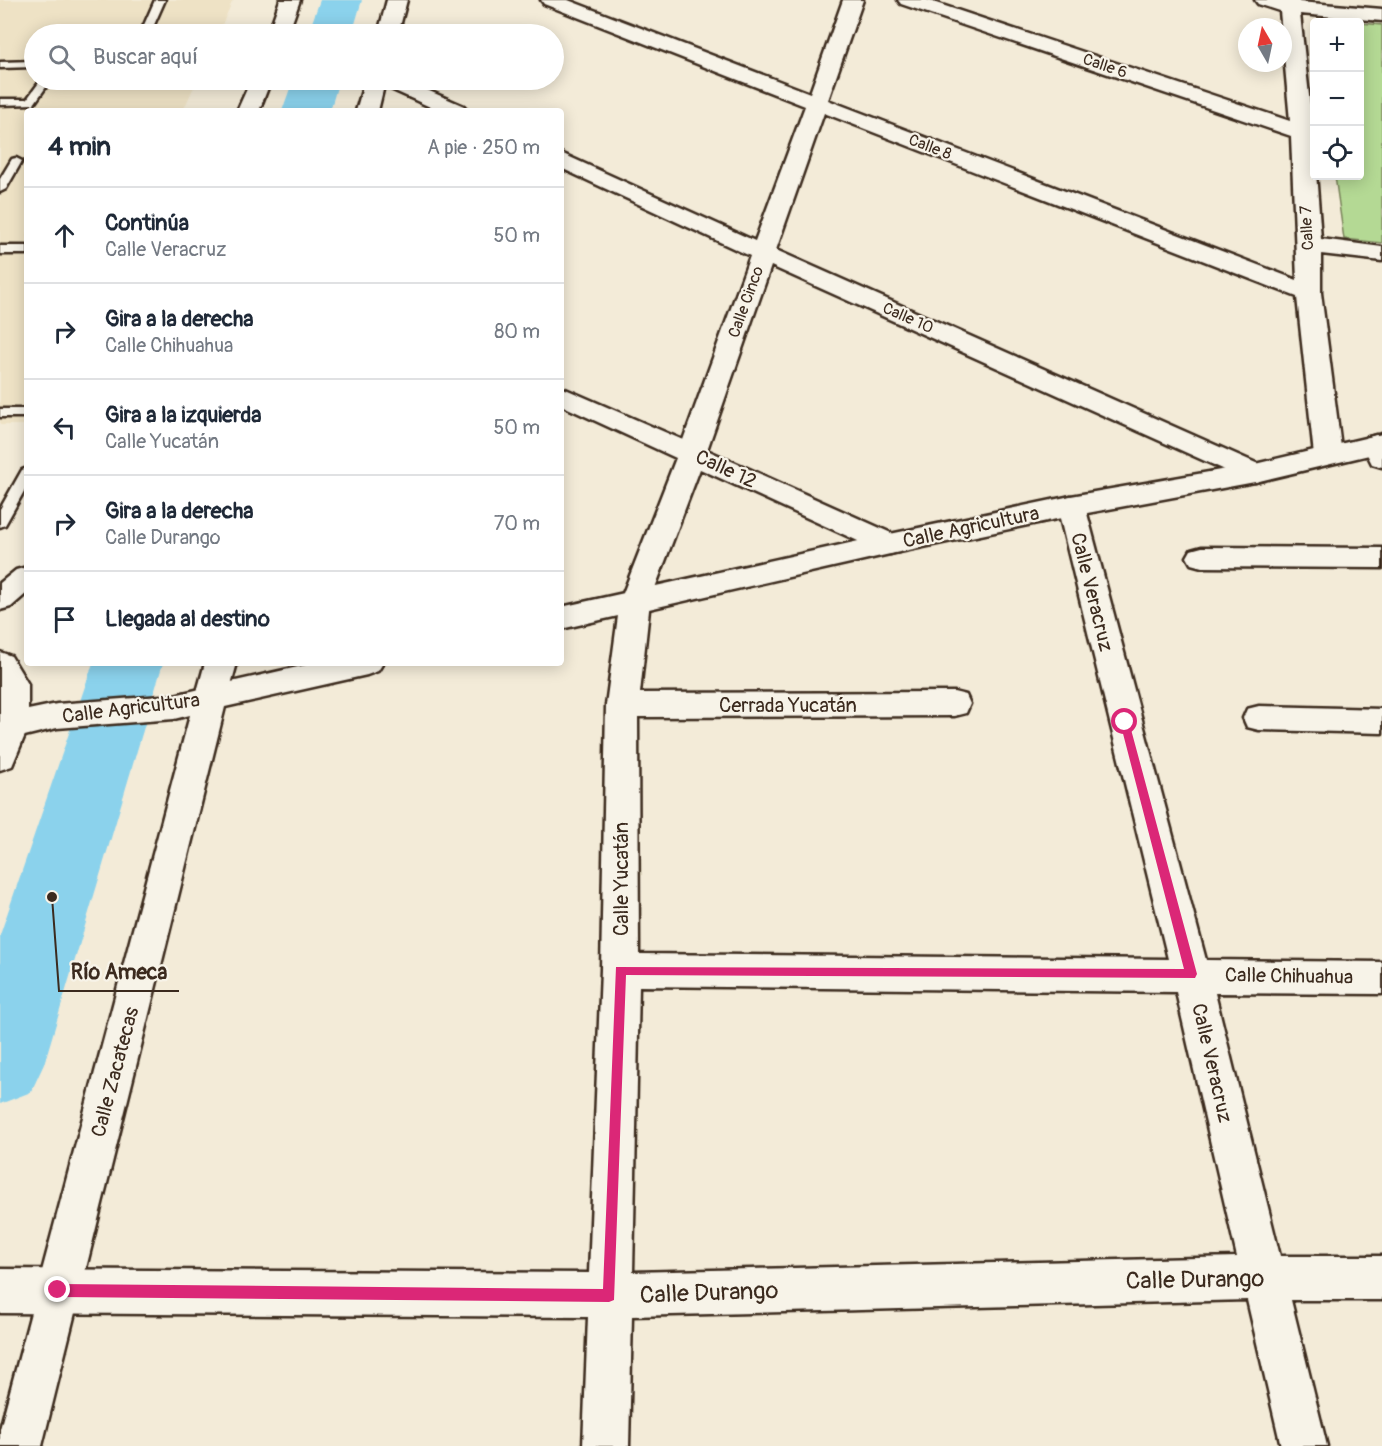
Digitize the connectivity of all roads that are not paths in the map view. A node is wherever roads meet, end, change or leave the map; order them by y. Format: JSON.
{"nodes":[{"id":1,"x":160,"y":0,"type":"edge"},
{"id":2,"x":290,"y":0,"type":"edge"},
{"id":3,"x":551,"y":0,"type":"edge"},
{"id":4,"x":853,"y":0,"type":"edge"},
{"id":5,"x":908,"y":0,"type":"edge"},
{"id":6,"x":1265,"y":0,"type":"edge"},
{"id":7,"x":398,"y":2,"type":"edge"},
{"id":8,"x":1289,"y":4,"type":"edge"},
{"id":9,"x":1382,"y":15,"type":"edge"},
{"id":10,"x":149,"y":24,"type":"edge"},
{"id":11,"x":282,"y":24,"type":"edge"},
{"id":12,"x":391,"y":24,"type":"edge"},
{"id":13,"x":24,"y":64,"type":"edge"},
{"id":14,"x":0,"y":65,"type":"edge"},
{"id":15,"x":39,"y":90,"type":"edge"},
{"id":16,"x":257,"y":90,"type":"edge"},
{"id":17,"x":372,"y":90,"type":"edge"},
{"id":18,"x":410,"y":90,"type":"edge"},
{"id":19,"x":0,"y":102,"type":"edge"},
{"id":20,"x":815,"y":102,"type":"junction"},
{"id":21,"x":249,"y":108,"type":"edge"},
{"id":22,"x":368,"y":108,"type":"edge"},
{"id":23,"x":449,"y":108,"type":"edge"},
{"id":24,"x":1302,"y":132,"type":"junction"},
{"id":25,"x":0,"y":160,"type":"edge"},
{"id":26,"x":21,"y":160,"type":"edge"},
{"id":27,"x":564,"y":161,"type":"edge"},
{"id":28,"x":0,"y":189,"type":"edge"},
{"id":29,"x":1309,"y":245,"type":"junction"},
{"id":30,"x":24,"y":249,"type":"edge"},
{"id":31,"x":0,"y":250,"type":"edge"},
{"id":32,"x":764,"y":254,"type":"junction"},
{"id":33,"x":1382,"y":254,"type":"edge"},
{"id":34,"x":1309,"y":293,"type":"junction"},
{"id":35,"x":564,"y":396,"type":"edge"},
{"id":36,"x":0,"y":412,"type":"edge"},
{"id":37,"x":24,"y":413,"type":"edge"},
{"id":38,"x":1380,"y":448,"type":"edge"},
{"id":39,"x":692,"y":453,"type":"junction"},
{"id":40,"x":1328,"y":455,"type":"junction"},
{"id":41,"x":1256,"y":473,"type":"junction"},
{"id":42,"x":24,"y":478,"type":"edge"},
{"id":43,"x":1071,"y":506,"type":"junction"},
{"id":44,"x":0,"y":522,"type":"edge"},
{"id":45,"x":890,"y":544,"type":"junction"},
{"id":46,"x":1202,"y":557,"type":"dead end"},
{"id":47,"x":1382,"y":558,"type":"edge"},
{"id":48,"x":24,"y":579,"type":"edge"},
{"id":49,"x":0,"y":599,"type":"edge"},
{"id":50,"x":635,"y":601,"type":"junction"},
{"id":51,"x":564,"y":617,"type":"edge"},
{"id":52,"x":0,"y":664,"type":"edge"},
{"id":53,"x":342,"y":666,"type":"edge"},
{"id":54,"x":216,"y":681,"type":"edge"},
{"id":55,"x":954,"y":704,"type":"dead end"},
{"id":56,"x":622,"y":705,"type":"junction"},
{"id":57,"x":1259,"y":718,"type":"dead end"},
{"id":58,"x":1382,"y":721,"type":"edge"},
{"id":59,"x":4,"y":738,"type":"edge"},
{"id":60,"x":620,"y":970,"type":"junction"},
{"id":61,"x":1191,"y":974,"type":"junction"},
{"id":62,"x":1382,"y":978,"type":"edge"},
{"id":63,"x":1263,"y":1278,"type":"junction"},
{"id":64,"x":1382,"y":1278,"type":"edge"},
{"id":65,"x":58,"y":1290,"type":"junction"},
{"id":66,"x":6,"y":1291,"type":"edge"},
{"id":67,"x":609,"y":1295,"type":"junction"},
{"id":68,"x":19,"y":1446,"type":"edge"},
{"id":69,"x":606,"y":1446,"type":"edge"},
{"id":70,"x":1304,"y":1446,"type":"edge"}],
"edges":[{"from":1,"to":10,"type":"lane"},
{"from":2,"to":11,"type":"street"},
{"from":3,"to":20,"type":"street","name":"Calle 8"},
{"from":4,"to":20,"type":"street","name":"Calle Cinco"},
{"from":5,"to":24,"type":"street","name":"Calle 6"},
{"from":6,"to":8,"type":"street"},
{"from":7,"to":12,"type":"street"},
{"from":8,"to":9,"type":"street"},
{"from":8,"to":24,"type":"street","name":"Calle 7"},
{"from":13,"to":14,"type":"lane"},
{"from":15,"to":19,"type":"lane"},
{"from":16,"to":21,"type":"street"},
{"from":17,"to":22,"type":"street"},
{"from":18,"to":23,"type":"street"},
{"from":20,"to":32,"type":"street","name":"Calle Cinco"},
{"from":20,"to":34,"type":"street","name":"Calle 8"},
{"from":24,"to":29,"type":"street","name":"Calle 7"},
{"from":25,"to":26,"type":"lane"},
{"from":26,"to":28,"type":"lane"},
{"from":27,"to":32,"type":"street","name":"Calle 10"},
{"from":29,"to":33,"type":"street"},
{"from":29,"to":34,"type":"street","name":"Calle 7"},
{"from":30,"to":31,"type":"lane"},
{"from":32,"to":39,"type":"street","name":"Calle Cinco"},
{"from":32,"to":41,"type":"street","name":"Calle 10"},
{"from":34,"to":40,"type":"street","name":"Calle 7"},
{"from":35,"to":39,"type":"street","name":"Calle 12"},
{"from":36,"to":37,"type":"lane"},
{"from":38,"to":40,"type":"street","name":"Calle Agricultura"},
{"from":39,"to":45,"type":"street","name":"Calle 12"},
{"from":39,"to":50,"type":"street","name":"Calle Cinco"},
{"from":40,"to":41,"type":"street","name":"Calle Agricultura"},
{"from":41,"to":43,"type":"street","name":"Calle Agricultura"},
{"from":42,"to":44,"type":"lane"},
{"from":43,"to":45,"type":"street","name":"Calle Agricultura"},
{"from":43,"to":61,"type":"street","name":"Calle Veracruz"},
{"from":45,"to":50,"type":"street","name":"Calle Agricultura"},
{"from":46,"to":47,"type":"street"},
{"from":48,"to":49,"type":"street"},
{"from":50,"to":51,"type":"street","name":"Calle Agricultura"},
{"from":50,"to":56,"type":"street","name":"Calle Yucatán"},
{"from":52,"to":59,"type":"street"},
{"from":53,"to":54,"type":"street","name":"Calle Agricultura"},
{"from":54,"to":59,"type":"street","name":"Calle Agricultura"},
{"from":54,"to":65,"type":"street","name":"Calle Zacatecas"},
{"from":55,"to":56,"type":"street","name":"Cerrada Yucatán"},
{"from":56,"to":60,"type":"street","name":"Calle Yucatán"},
{"from":57,"to":58,"type":"street"},
{"from":60,"to":61,"type":"street","name":"Calle Chihuahua"},
{"from":60,"to":67,"type":"street","name":"Calle Yucatán"},
{"from":61,"to":62,"type":"street","name":"Calle Chihuahua"},
{"from":61,"to":63,"type":"street","name":"Calle Veracruz"},
{"from":63,"to":64,"type":"street","name":"Calle Durango"},
{"from":63,"to":67,"type":"street","name":"Calle Durango"},
{"from":63,"to":70,"type":"street","name":"Calle Veracruz"},
{"from":65,"to":66,"type":"street","name":"Calle Durango"},
{"from":65,"to":67,"type":"street","name":"Calle Durango"},
{"from":65,"to":68,"type":"street","name":"Calle Zacatecas"},
{"from":67,"to":69,"type":"street","name":"Calle Yucatán"}]}
